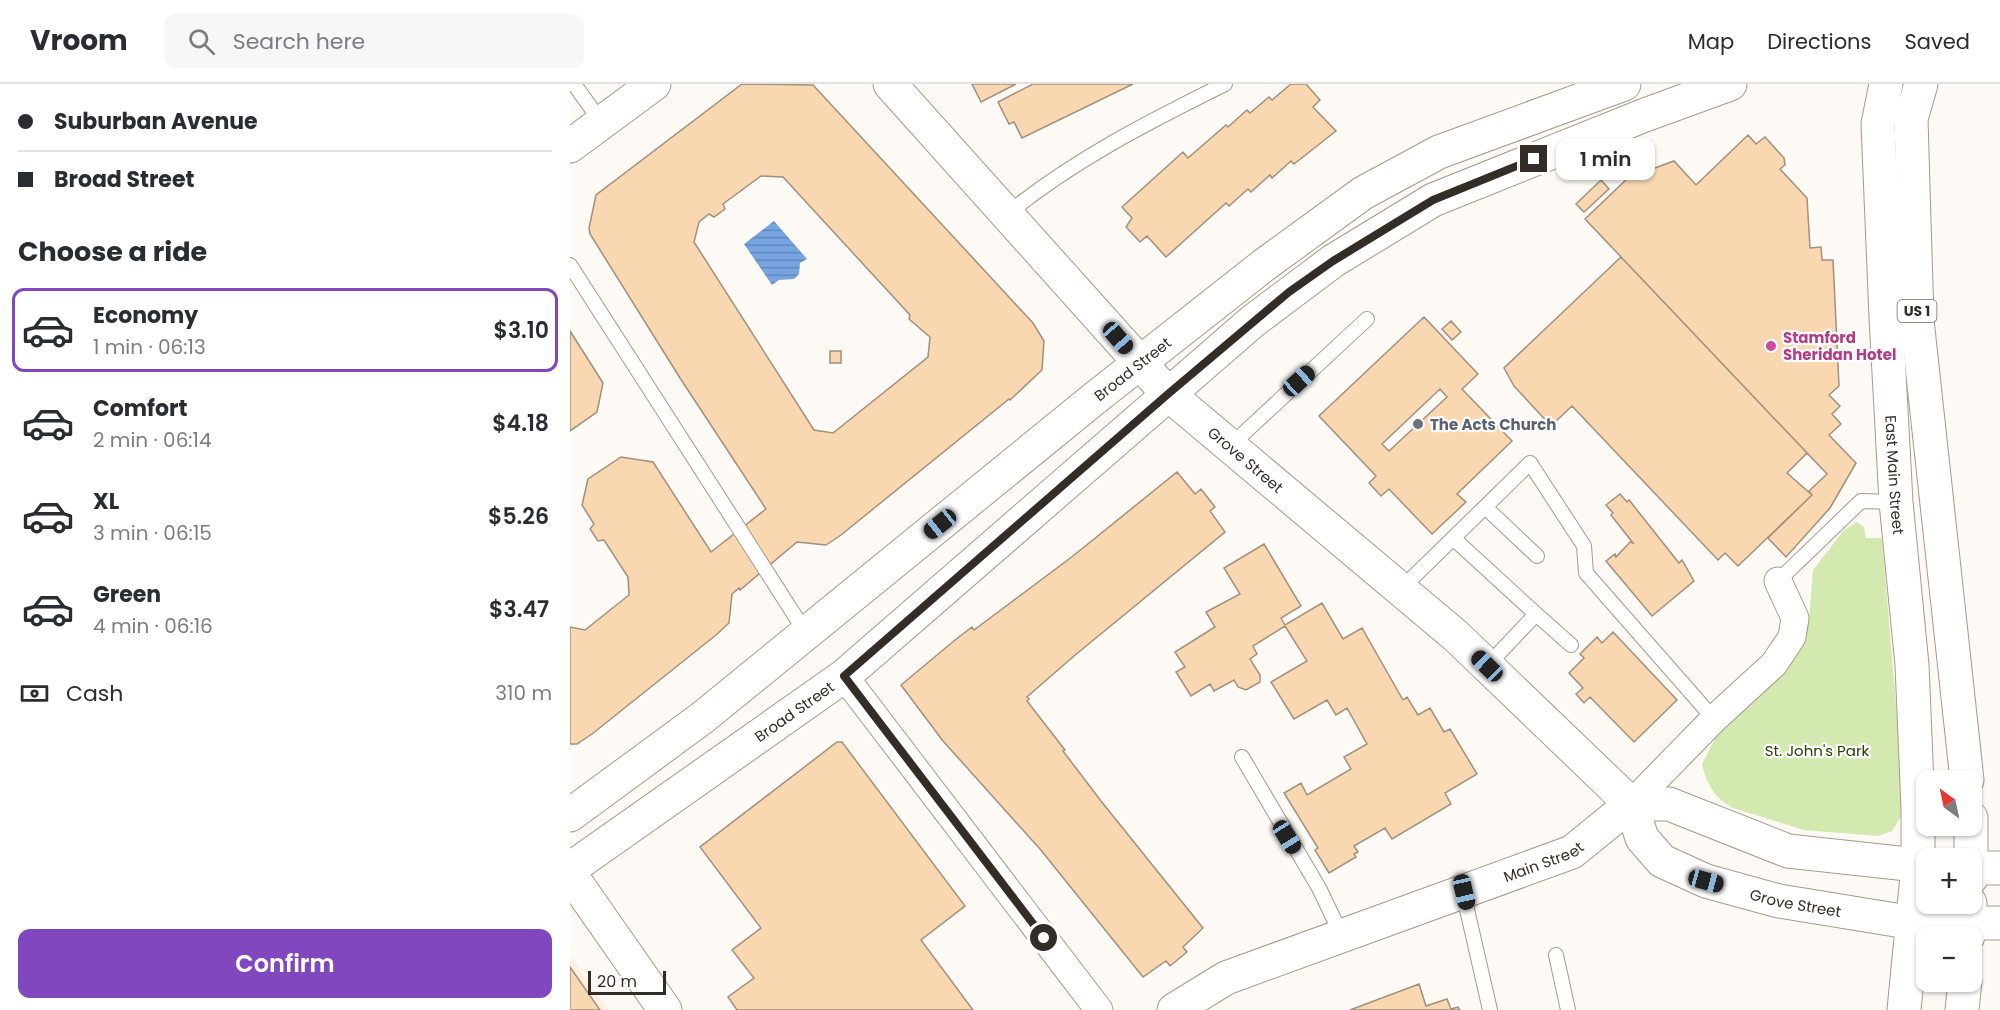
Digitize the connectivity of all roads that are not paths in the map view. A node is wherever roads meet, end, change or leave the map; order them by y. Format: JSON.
{"nodes":[{"id":1,"x":574,"y":84,"type":"edge"},
{"id":2,"x":654,"y":84,"type":"edge"},
{"id":3,"x":890,"y":84,"type":"edge"},
{"id":4,"x":1225,"y":84,"type":"edge"},
{"id":5,"x":1624,"y":84,"type":"edge"},
{"id":6,"x":1730,"y":84,"type":"edge"},
{"id":7,"x":1886,"y":84,"type":"edge"},
{"id":8,"x":1921,"y":84,"type":"edge"},
{"id":9,"x":602,"y":123,"type":"junction"},
{"id":10,"x":570,"y":146,"type":"edge"},
{"id":11,"x":1006,"y":215,"type":"junction"},
{"id":12,"x":570,"y":265,"type":"edge"},
{"id":13,"x":1367,"y":319,"type":"dead end"},
{"id":14,"x":1140,"y":363,"type":"junction"},
{"id":15,"x":1168,"y":394,"type":"junction"},
{"id":16,"x":1231,"y":445,"type":"junction"},
{"id":17,"x":1896,"y":502,"type":"junction"},
{"id":18,"x":1485,"y":507,"type":"junction"},
{"id":19,"x":1453,"y":538,"type":"junction"},
{"id":20,"x":1536,"y":556,"type":"dead end"},
{"id":21,"x":1778,"y":581,"type":"joint"},
{"id":22,"x":1401,"y":589,"type":"junction"},
{"id":23,"x":1536,"y":614,"type":"junction"},
{"id":24,"x":806,"y":633,"type":"junction"},
{"id":25,"x":1571,"y":645,"type":"dead end"},
{"id":26,"x":1487,"y":666,"type":"junction"},
{"id":27,"x":844,"y":676,"type":"junction"},
{"id":28,"x":1714,"y":719,"type":"junction"},
{"id":29,"x":1242,"y":757,"type":"dead end"},
{"id":30,"x":1966,"y":770,"type":"edge"},
{"id":31,"x":1630,"y":804,"type":"junction"},
{"id":32,"x":570,"y":815,"type":"edge"},
{"id":33,"x":1921,"y":848,"type":"edge"},
{"id":34,"x":1916,"y":865,"type":"edge"},
{"id":35,"x":1982,"y":868,"type":"edge"},
{"id":36,"x":2000,"y":868,"type":"edge"},
{"id":37,"x":570,"y":872,"type":"edge"},
{"id":38,"x":1464,"y":892,"type":"junction"},
{"id":39,"x":1916,"y":909,"type":"edge"},
{"id":40,"x":1977,"y":921,"type":"edge"},
{"id":41,"x":1914,"y":923,"type":"junction"},
{"id":42,"x":1342,"y":936,"type":"junction"},
{"id":43,"x":1556,"y":955,"type":"dead end"},
{"id":44,"x":1964,"y":992,"type":"edge"},
{"id":45,"x":665,"y":1010,"type":"edge"},
{"id":46,"x":1099,"y":1010,"type":"edge"},
{"id":47,"x":1174,"y":1010,"type":"edge"},
{"id":48,"x":1490,"y":1010,"type":"edge"},
{"id":49,"x":1568,"y":1010,"type":"edge"},
{"id":50,"x":1904,"y":1010,"type":"edge"},
{"id":51,"x":1962,"y":1010,"type":"edge"}],
"edges":[{"from":1,"to":9,"type":"lane"},
{"from":2,"to":9,"type":"main road"},
{"from":3,"to":11,"type":"main road","name":"Grove Street"},
{"from":4,"to":11,"type":"lane"},
{"from":5,"to":14,"type":"main road","name":"Broad Street"},
{"from":6,"to":15,"type":"main road","name":"Broad Street"},
{"from":7,"to":17,"type":"main road","name":"East Main Street","number":"US 1"},
{"from":8,"to":30,"type":"main road","number":"US 1"},
{"from":9,"to":10,"type":"main road"},
{"from":11,"to":14,"type":"main road","name":"Grove Street"},
{"from":12,"to":24,"type":"lane"},
{"from":13,"to":16,"type":"lane"},
{"from":14,"to":15,"type":"main road","name":"Grove Street"},
{"from":14,"to":24,"type":"main road","name":"Broad Street"},
{"from":15,"to":16,"type":"main road","name":"Grove Street"},
{"from":15,"to":27,"type":"main road","name":"Broad Street"},
{"from":16,"to":22,"type":"main road","name":"Grove Street"},
{"from":17,"to":21,"type":"lane"},
{"from":17,"to":33,"type":"main road","name":"East Main Street","number":"US 1"},
{"from":18,"to":19,"type":"lane"},
{"from":18,"to":20,"type":"lane"},
{"from":18,"to":28,"type":"lane"},
{"from":19,"to":22,"type":"lane"},
{"from":19,"to":23,"type":"lane"},
{"from":21,"to":28,"type":"street","name":"Main Street"},
{"from":22,"to":26,"type":"main road","name":"Grove Street"},
{"from":23,"to":25,"type":"lane"},
{"from":23,"to":26,"type":"lane"},
{"from":24,"to":32,"type":"main road","name":"Broad Street"},
{"from":26,"to":31,"type":"main road","name":"Grove Street"},
{"from":27,"to":37,"type":"main road","name":"Broad Street"},
{"from":27,"to":46,"type":"street"},
{"from":28,"to":31,"type":"street","name":"Main Street"},
{"from":29,"to":42,"type":"lane"},
{"from":31,"to":34,"type":"main road"},
{"from":31,"to":38,"type":"main road","name":"Main Street"},
{"from":31,"to":41,"type":"main road","name":"Grove Street"},
{"from":35,"to":36,"type":"main road"},
{"from":37,"to":45,"type":"main road"},
{"from":38,"to":42,"type":"main road","name":"Main Street"},
{"from":38,"to":48,"type":"lane"},
{"from":39,"to":41,"type":"main road","number":"US 1"},
{"from":40,"to":41,"type":"main road","name":"Grove Street"},
{"from":41,"to":50,"type":"main road","number":"US 1"},
{"from":42,"to":47,"type":"main road","name":"Main Street"},
{"from":43,"to":49,"type":"lane"},
{"from":44,"to":51,"type":"main road"}]}
